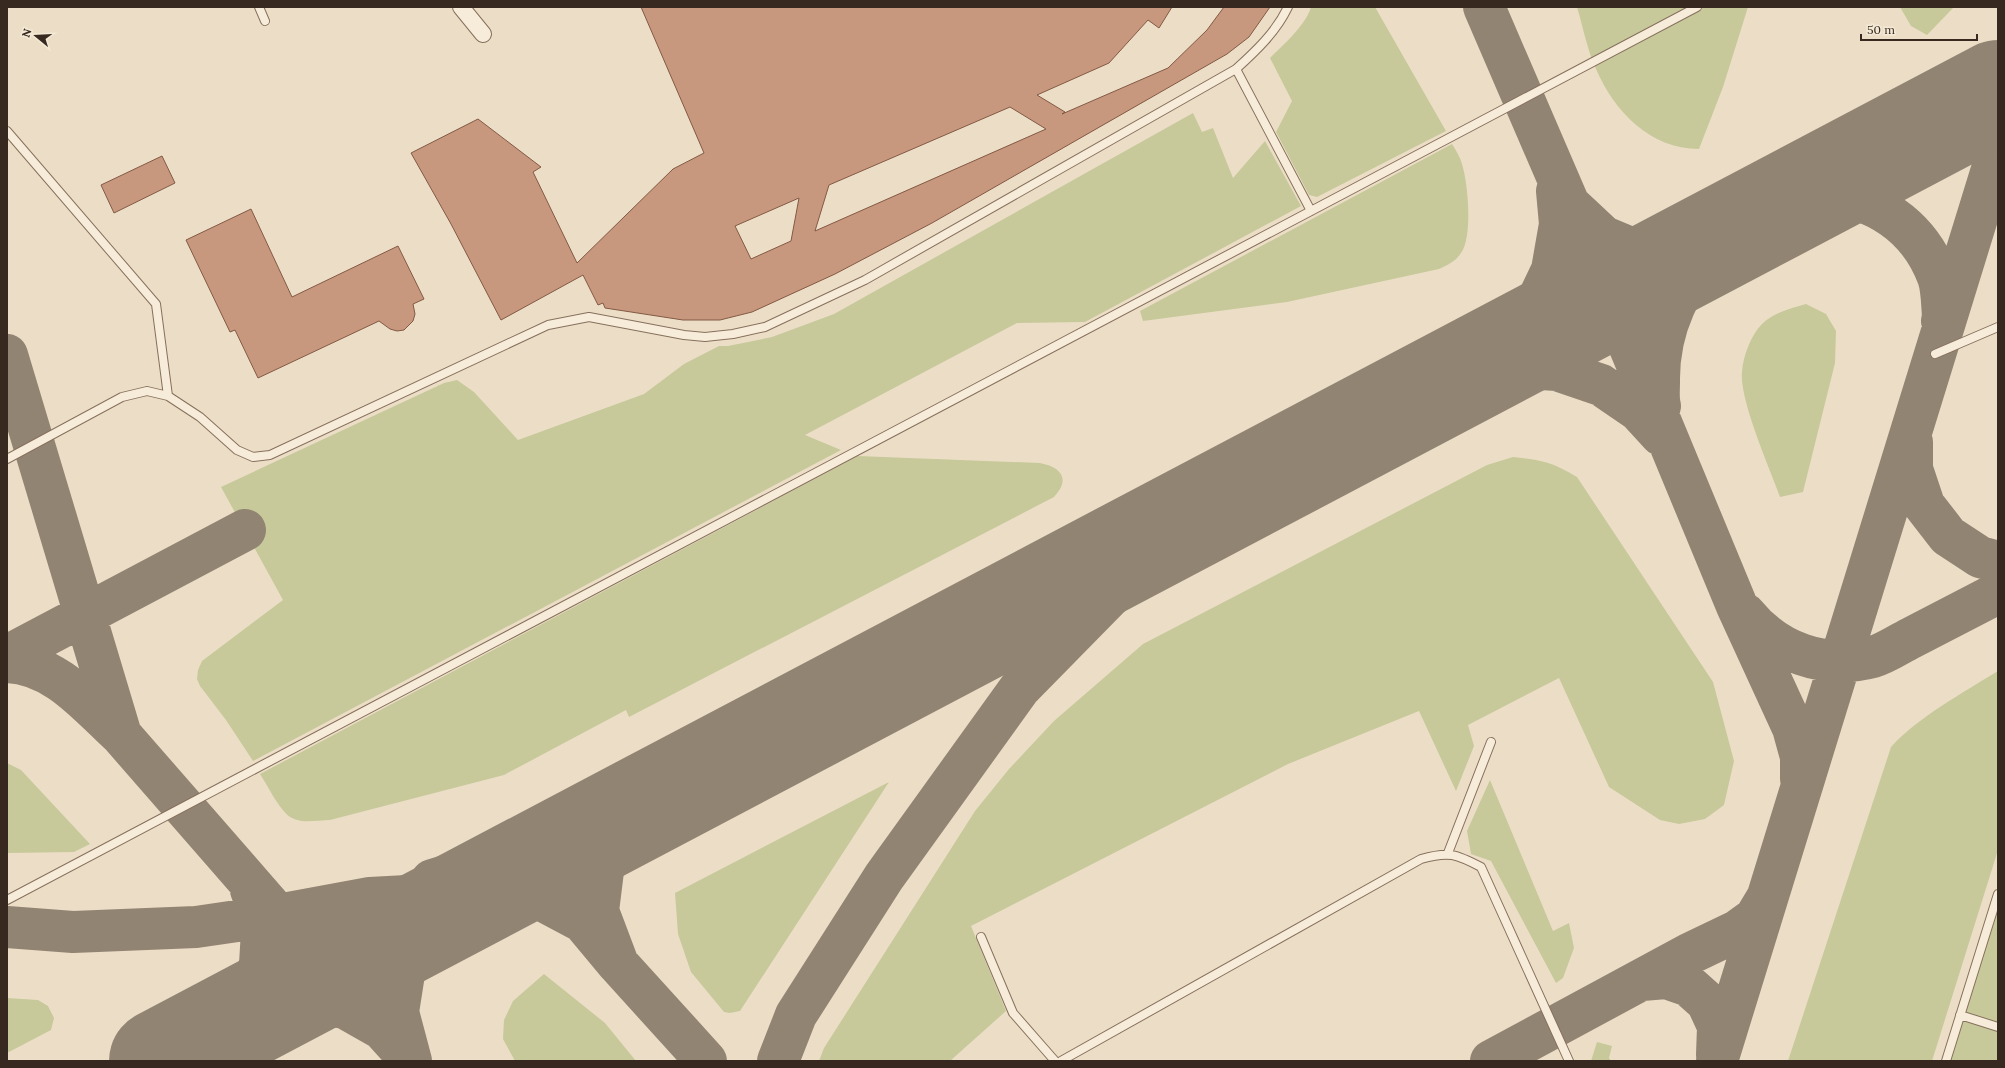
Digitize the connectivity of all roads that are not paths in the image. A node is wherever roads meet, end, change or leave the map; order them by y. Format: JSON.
{"nodes":[{"id":1,"x":259,"y":7,"type":"edge"},
{"id":2,"x":461,"y":7,"type":"edge"},
{"id":3,"x":1288,"y":7,"type":"edge"},
{"id":4,"x":1697,"y":7,"type":"edge"},
{"id":5,"x":265,"y":21,"type":"dead end"},
{"id":6,"x":483,"y":34,"type":"dead end"},
{"id":7,"x":1236,"y":69,"type":"junction"},
{"id":8,"x":7,"y":131,"type":"edge"},
{"id":9,"x":1311,"y":211,"type":"junction"},
{"id":10,"x":1998,"y":326,"type":"edge"},
{"id":11,"x":1935,"y":354,"type":"dead end"},
{"id":12,"x":168,"y":396,"type":"junction"},
{"id":13,"x":7,"y":460,"type":"edge"},
{"id":14,"x":1491,"y":742,"type":"dead end"},
{"id":15,"x":1448,"y":853,"type":"junction"},
{"id":16,"x":1998,"y":894,"type":"edge"},
{"id":17,"x":7,"y":900,"type":"edge"},
{"id":18,"x":981,"y":937,"type":"dead end"},
{"id":19,"x":1960,"y":1015,"type":"junction"},
{"id":20,"x":1998,"y":1027,"type":"edge"},
{"id":21,"x":1055,"y":1061,"type":"edge"},
{"id":22,"x":1061,"y":1061,"type":"edge"},
{"id":23,"x":1568,"y":1061,"type":"edge"},
{"id":24,"x":1946,"y":1061,"type":"edge"}],
"edges":[{"from":1,"to":5,"type":"lane"},
{"from":2,"to":6,"type":"street"},
{"from":3,"to":7,"type":"lane"},
{"from":4,"to":9,"type":"lane"},
{"from":7,"to":9,"type":"lane"},
{"from":7,"to":12,"type":"lane"},
{"from":8,"to":12,"type":"lane"},
{"from":9,"to":17,"type":"lane"},
{"from":10,"to":11,"type":"lane"},
{"from":12,"to":13,"type":"lane"},
{"from":14,"to":15,"type":"lane"},
{"from":15,"to":22,"type":"lane"},
{"from":15,"to":23,"type":"lane"},
{"from":16,"to":19,"type":"lane"},
{"from":18,"to":21,"type":"lane"},
{"from":19,"to":20,"type":"lane"},
{"from":19,"to":24,"type":"lane"}]}
